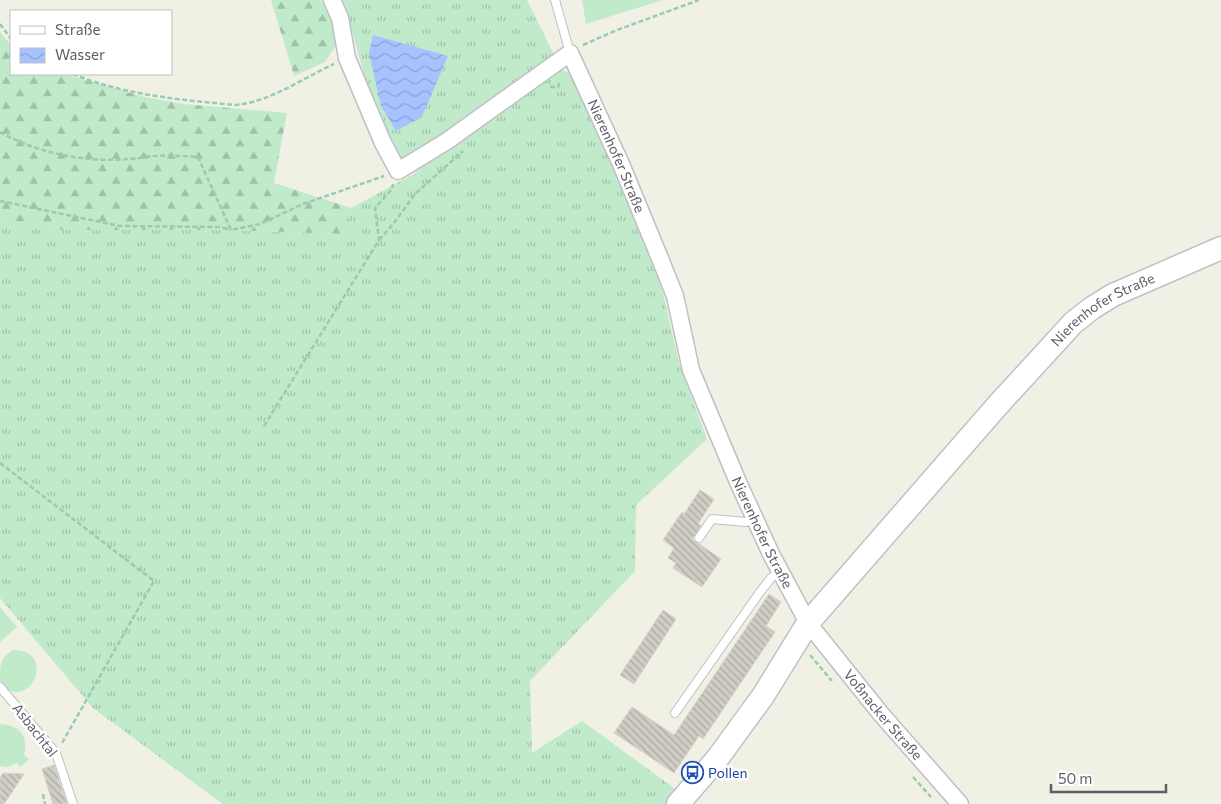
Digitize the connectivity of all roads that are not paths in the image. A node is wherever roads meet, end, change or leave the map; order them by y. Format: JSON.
{"nodes":[{"id":1,"x":332,"y":0,"type":"edge"},
{"id":2,"x":554,"y":0,"type":"edge"},
{"id":3,"x":571,"y":55,"type":"junction"},
{"id":4,"x":1221,"y":248,"type":"edge"},
{"id":5,"x":754,"y":518,"type":"junction"},
{"id":6,"x":699,"y":538,"type":"dead end"},
{"id":7,"x":780,"y":571,"type":"junction"},
{"id":8,"x":808,"y":623,"type":"junction"},
{"id":9,"x":0,"y":687,"type":"edge"},
{"id":10,"x":675,"y":712,"type":"dead end"},
{"id":11,"x":72,"y":804,"type":"edge"},
{"id":12,"x":678,"y":804,"type":"edge"},
{"id":13,"x":960,"y":804,"type":"edge"}],
"edges":[{"from":1,"to":3,"type":"street"},
{"from":2,"to":3,"type":"lane"},
{"from":3,"to":5,"type":"street","name":"Nierenhofer Straße"},
{"from":4,"to":8,"type":"street","name":"Nierenhofer Straße"},
{"from":5,"to":6,"type":"lane"},
{"from":5,"to":7,"type":"street","name":"Nierenhofer Straße"},
{"from":7,"to":8,"type":"street","name":"Nierenhofer Straße"},
{"from":7,"to":10,"type":"lane"},
{"from":8,"to":12,"type":"street","name":"Nierenhofer Straße"},
{"from":8,"to":13,"type":"street","name":"Voßnacker Straße"},
{"from":9,"to":11,"type":"lane","name":"Asbachtal"}]}
